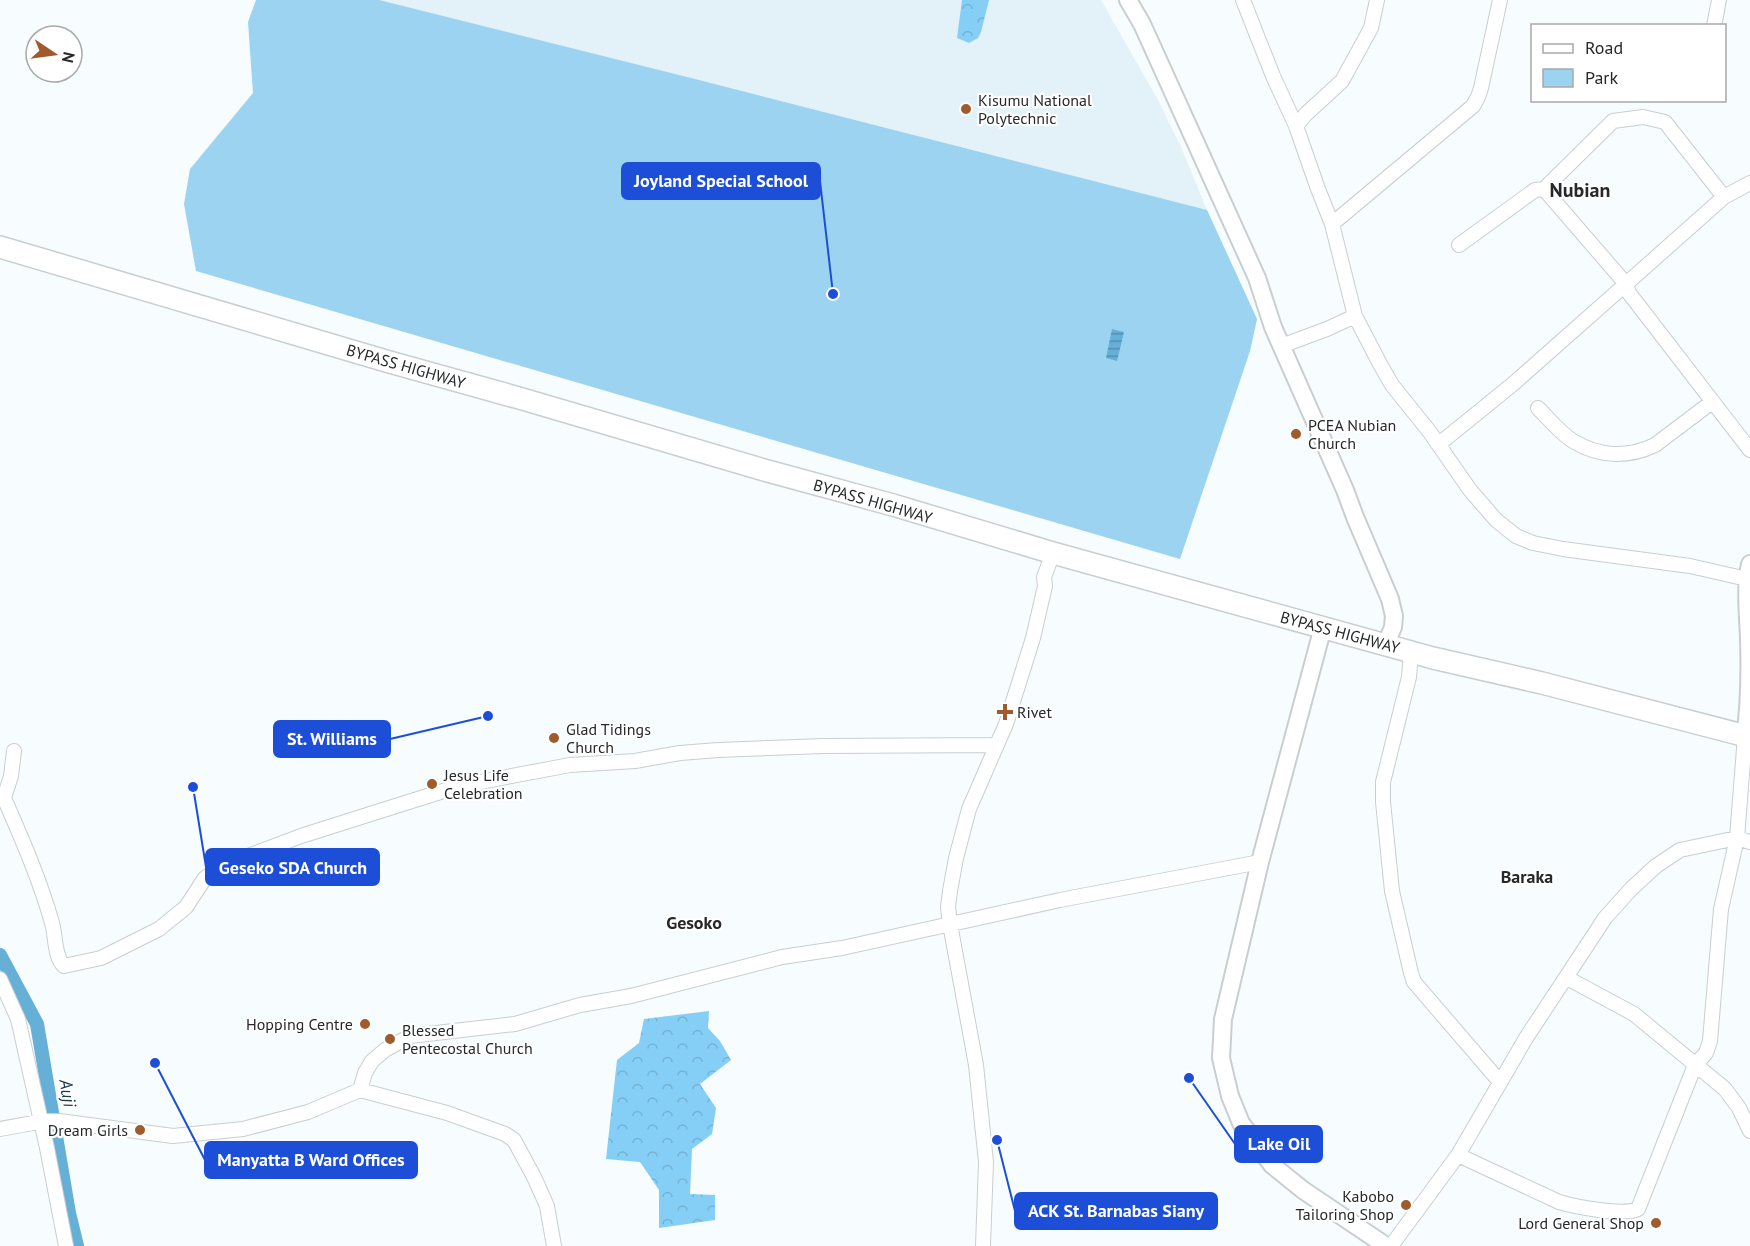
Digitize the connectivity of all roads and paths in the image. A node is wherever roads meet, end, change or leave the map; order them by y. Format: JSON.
{"nodes":[{"id":1,"x":1128,"y":0,"type":"edge"},
{"id":2,"x":1244,"y":0,"type":"edge"},
{"id":3,"x":1377,"y":0,"type":"edge"},
{"id":4,"x":1500,"y":0,"type":"edge"},
{"id":5,"x":1719,"y":0,"type":"edge"},
{"id":6,"x":1714,"y":24,"type":"edge"},
{"id":7,"x":1296,"y":126,"type":"junction"},
{"id":8,"x":1750,"y":183,"type":"edge"},
{"id":9,"x":1544,"y":189,"type":"junction"},
{"id":10,"x":1724,"y":197,"type":"junction"},
{"id":11,"x":1332,"y":224,"type":"junction"},
{"id":12,"x":1459,"y":245,"type":"dead end"},
{"id":13,"x":0,"y":247,"type":"edge"},
{"id":14,"x":1626,"y":284,"type":"junction"},
{"id":15,"x":1355,"y":316,"type":"junction"},
{"id":16,"x":1281,"y":346,"type":"junction"},
{"id":17,"x":1712,"y":402,"type":"junction"},
{"id":18,"x":1538,"y":408,"type":"dead end"},
{"id":19,"x":1437,"y":444,"type":"junction"},
{"id":20,"x":1750,"y":450,"type":"edge"},
{"id":21,"x":1053,"y":553,"type":"junction"},
{"id":22,"x":1749,"y":571,"type":"edge"},
{"id":23,"x":1323,"y":627,"type":"junction"},
{"id":24,"x":1386,"y":644,"type":"junction"},
{"id":25,"x":1411,"y":652,"type":"junction"},
{"id":26,"x":1750,"y":662,"type":"edge"},
{"id":27,"x":1748,"y":737,"type":"edge"},
{"id":28,"x":996,"y":745,"type":"junction"},
{"id":29,"x":14,"y":751,"type":"dead end"},
{"id":30,"x":1744,"y":840,"type":"edge"},
{"id":31,"x":1260,"y":861,"type":"junction"},
{"id":32,"x":950,"y":924,"type":"junction"},
{"id":33,"x":1567,"y":978,"type":"junction"},
{"id":34,"x":0,"y":979,"type":"edge"},
{"id":35,"x":1695,"y":1065,"type":"junction"},
{"id":36,"x":1500,"y":1082,"type":"junction"},
{"id":37,"x":360,"y":1090,"type":"junction"},
{"id":38,"x":42,"y":1121,"type":"junction"},
{"id":39,"x":0,"y":1129,"type":"edge"},
{"id":40,"x":1750,"y":1131,"type":"edge"},
{"id":41,"x":1458,"y":1155,"type":"junction"},
{"id":42,"x":66,"y":1246,"type":"edge"},
{"id":43,"x":554,"y":1246,"type":"edge"},
{"id":44,"x":983,"y":1246,"type":"edge"},
{"id":45,"x":1386,"y":1246,"type":"edge"},
{"id":46,"x":1391,"y":1246,"type":"edge"}],
"edges":[{"from":1,"to":16,"type":"street"},
{"from":2,"to":7,"type":"street"},
{"from":3,"to":7,"type":"street"},
{"from":4,"to":11,"type":"street"},
{"from":5,"to":6,"type":"street"},
{"from":7,"to":11,"type":"street"},
{"from":8,"to":10,"type":"street"},
{"from":9,"to":10,"type":"street"},
{"from":9,"to":12,"type":"street"},
{"from":9,"to":14,"type":"street"},
{"from":10,"to":14,"type":"street"},
{"from":11,"to":15,"type":"street"},
{"from":13,"to":21,"type":"main road","name":"BYPASS HIGHWAY"},
{"from":14,"to":17,"type":"street"},
{"from":14,"to":19,"type":"street"},
{"from":15,"to":16,"type":"street"},
{"from":15,"to":19,"type":"street"},
{"from":16,"to":24,"type":"street"},
{"from":17,"to":18,"type":"street"},
{"from":17,"to":20,"type":"street"},
{"from":19,"to":22,"type":"street"},
{"from":21,"to":23,"type":"main road","name":"BYPASS HIGHWAY"},
{"from":21,"to":28,"type":"street"},
{"from":22,"to":26,"type":"street"},
{"from":23,"to":24,"type":"main road","name":"BYPASS HIGHWAY"},
{"from":23,"to":31,"type":"street"},
{"from":24,"to":25,"type":"main road","name":"BYPASS HIGHWAY"},
{"from":25,"to":27,"type":"main road","name":"BYPASS HIGHWAY"},
{"from":25,"to":36,"type":"street"},
{"from":26,"to":27,"type":"street"},
{"from":27,"to":30,"type":"street"},
{"from":28,"to":29,"type":"street"},
{"from":28,"to":32,"type":"street"},
{"from":30,"to":33,"type":"street"},
{"from":30,"to":35,"type":"street"},
{"from":31,"to":32,"type":"street"},
{"from":31,"to":45,"type":"street"},
{"from":32,"to":37,"type":"street"},
{"from":32,"to":44,"type":"street"},
{"from":33,"to":35,"type":"street"},
{"from":33,"to":36,"type":"street"},
{"from":34,"to":38,"type":"street"},
{"from":35,"to":40,"type":"street"},
{"from":35,"to":41,"type":"street"},
{"from":36,"to":41,"type":"street"},
{"from":37,"to":38,"type":"street"},
{"from":37,"to":43,"type":"street"},
{"from":38,"to":39,"type":"street"},
{"from":38,"to":42,"type":"street"},
{"from":41,"to":46,"type":"street"}]}
